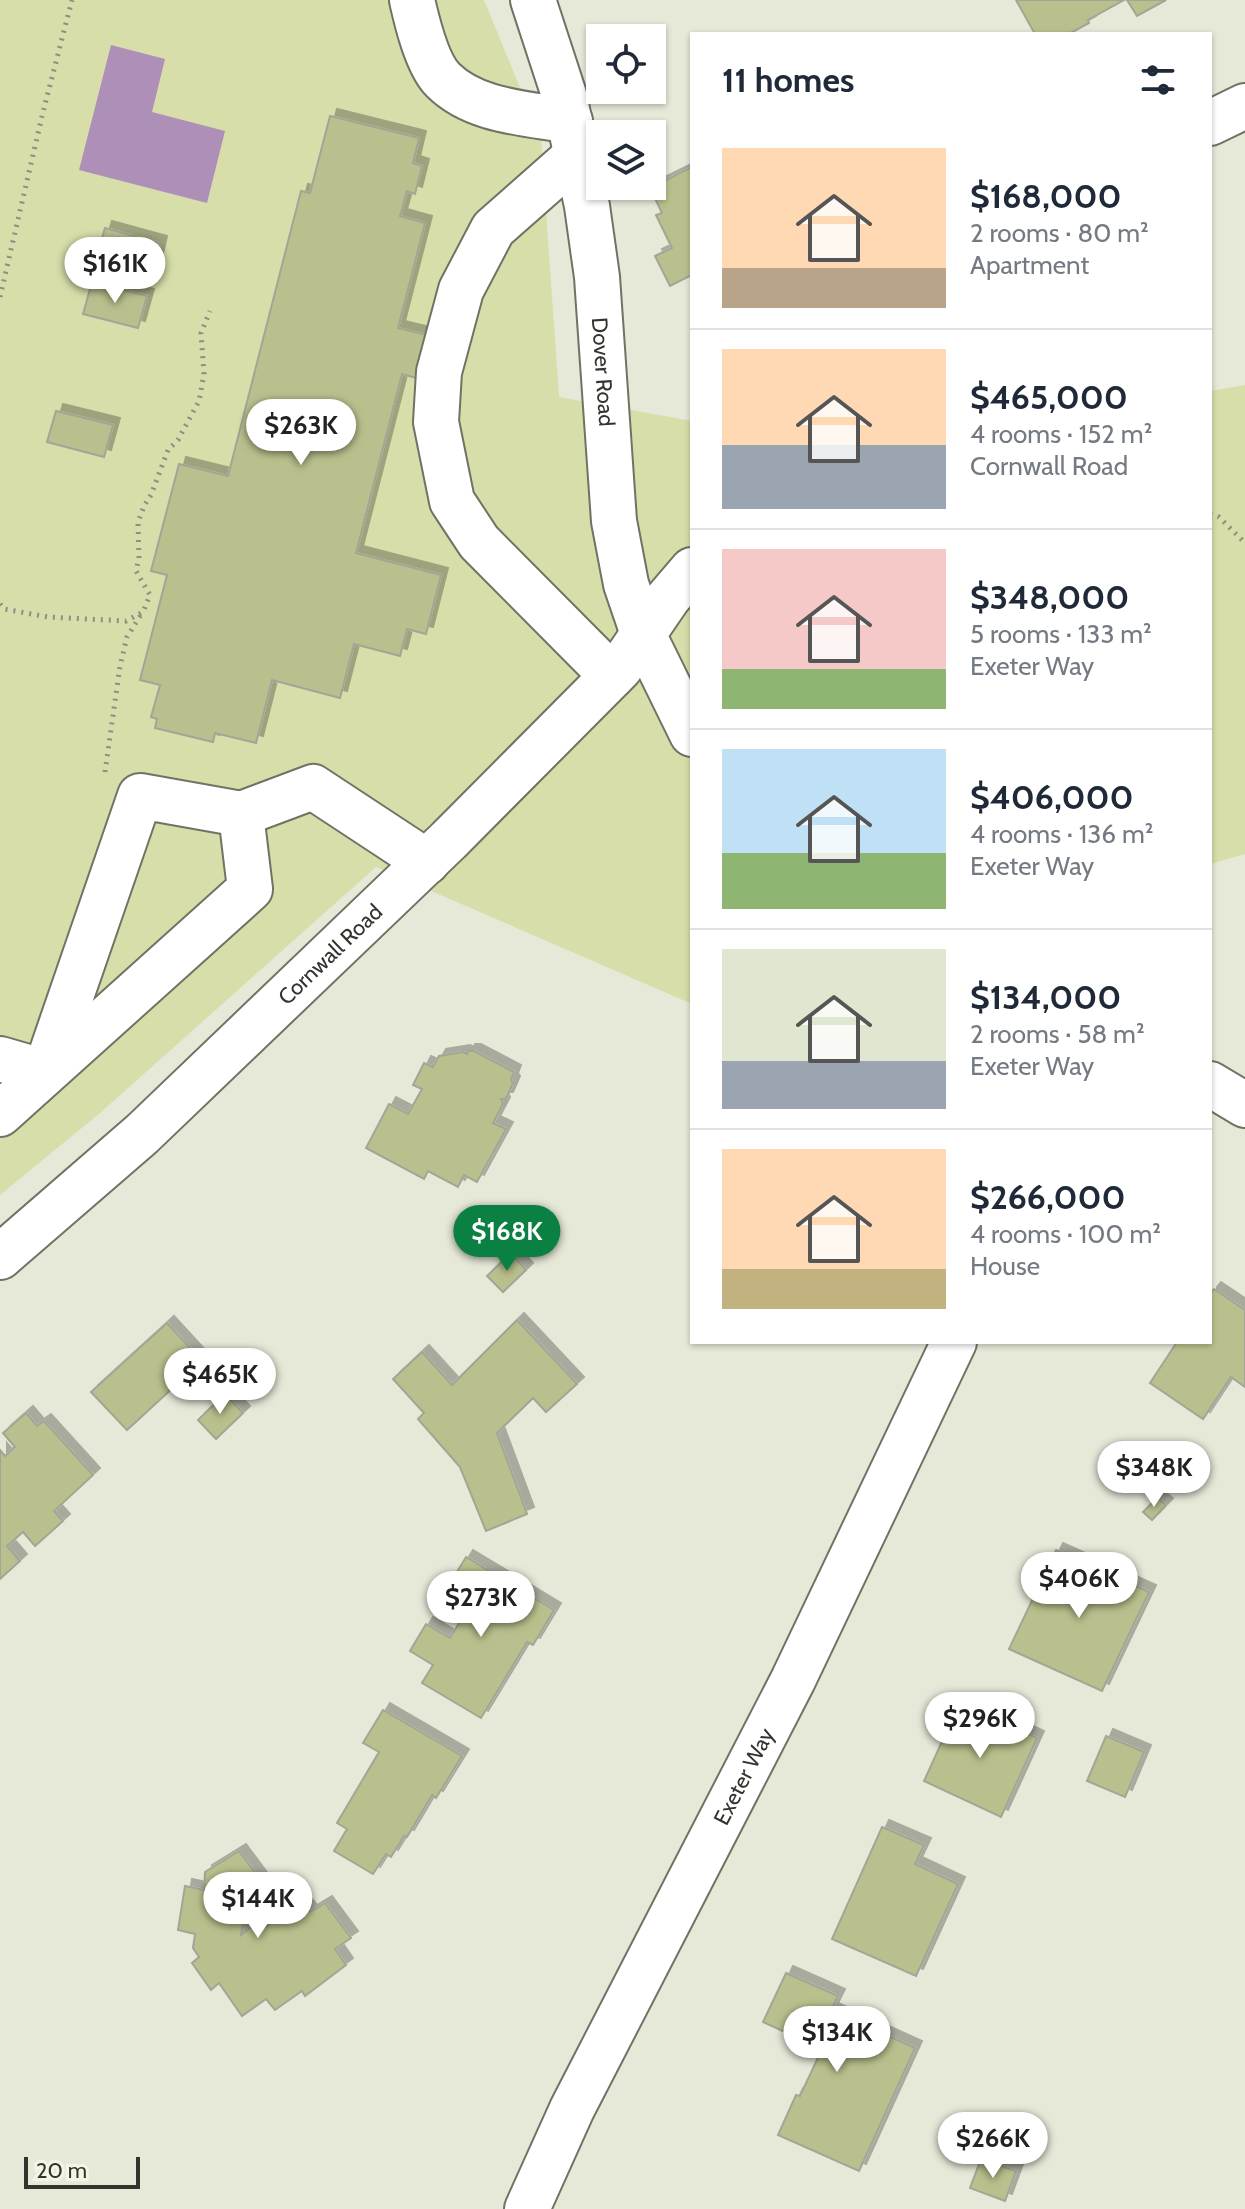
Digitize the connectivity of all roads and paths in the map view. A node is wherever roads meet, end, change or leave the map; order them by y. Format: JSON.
{"nodes":[{"id":1,"x":72,"y":0,"type":"edge"},
{"id":2,"x":412,"y":0,"type":"edge"},
{"id":3,"x":533,"y":0,"type":"edge"},
{"id":4,"x":1245,"y":106,"type":"edge"},
{"id":5,"x":1212,"y":122,"type":"edge"},
{"id":6,"x":574,"y":138,"type":"junction"},
{"id":7,"x":0,"y":297,"type":"edge"},
{"id":8,"x":210,"y":311,"type":"dead end"},
{"id":9,"x":1212,"y":515,"type":"edge"},
{"id":10,"x":1245,"y":543,"type":"edge"},
{"id":11,"x":690,"y":572,"type":"edge"},
{"id":12,"x":0,"y":604,"type":"edge"},
{"id":13,"x":143,"y":612,"type":"junction"},
{"id":14,"x":643,"y":634,"type":"junction"},
{"id":15,"x":612,"y":676,"type":"junction"},
{"id":16,"x":690,"y":730,"type":"edge"},
{"id":17,"x":140,"y":796,"type":"junction"},
{"id":18,"x":241,"y":814,"type":"junction"},
{"id":19,"x":427,"y":862,"type":"junction"},
{"id":20,"x":0,"y":1059,"type":"edge"},
{"id":21,"x":45,"y":1072,"type":"junction"},
{"id":22,"x":1212,"y":1085,"type":"edge"},
{"id":23,"x":1245,"y":1105,"type":"edge"},
{"id":24,"x":0,"y":1114,"type":"edge"},
{"id":25,"x":0,"y":1257,"type":"edge"},
{"id":26,"x":953,"y":1344,"type":"edge"},
{"id":27,"x":527,"y":2209,"type":"edge"}],
"edges":[{"from":1,"to":7,"type":"path"},
{"from":2,"to":6,"type":"street"},
{"from":3,"to":6,"type":"street","name":"Dover Road"},
{"from":4,"to":5,"type":"street"},
{"from":6,"to":14,"type":"street","name":"Dover Road"},
{"from":6,"to":15,"type":"street"},
{"from":8,"to":13,"type":"path"},
{"from":9,"to":10,"type":"path"},
{"from":11,"to":14,"type":"street","name":"Cornwall Road"},
{"from":12,"to":13,"type":"path"},
{"from":13,"to":17,"type":"path"},
{"from":14,"to":15,"type":"street","name":"Cornwall Road"},
{"from":14,"to":16,"type":"street","name":"Dover Road"},
{"from":15,"to":19,"type":"street","name":"Cornwall Road"},
{"from":17,"to":18,"type":"street"},
{"from":17,"to":21,"type":"street"},
{"from":18,"to":19,"type":"street"},
{"from":18,"to":21,"type":"street"},
{"from":19,"to":25,"type":"street","name":"Cornwall Road"},
{"from":20,"to":21,"type":"street"},
{"from":21,"to":24,"type":"street"},
{"from":22,"to":23,"type":"street"},
{"from":26,"to":27,"type":"street","name":"Exeter Way"}]}
